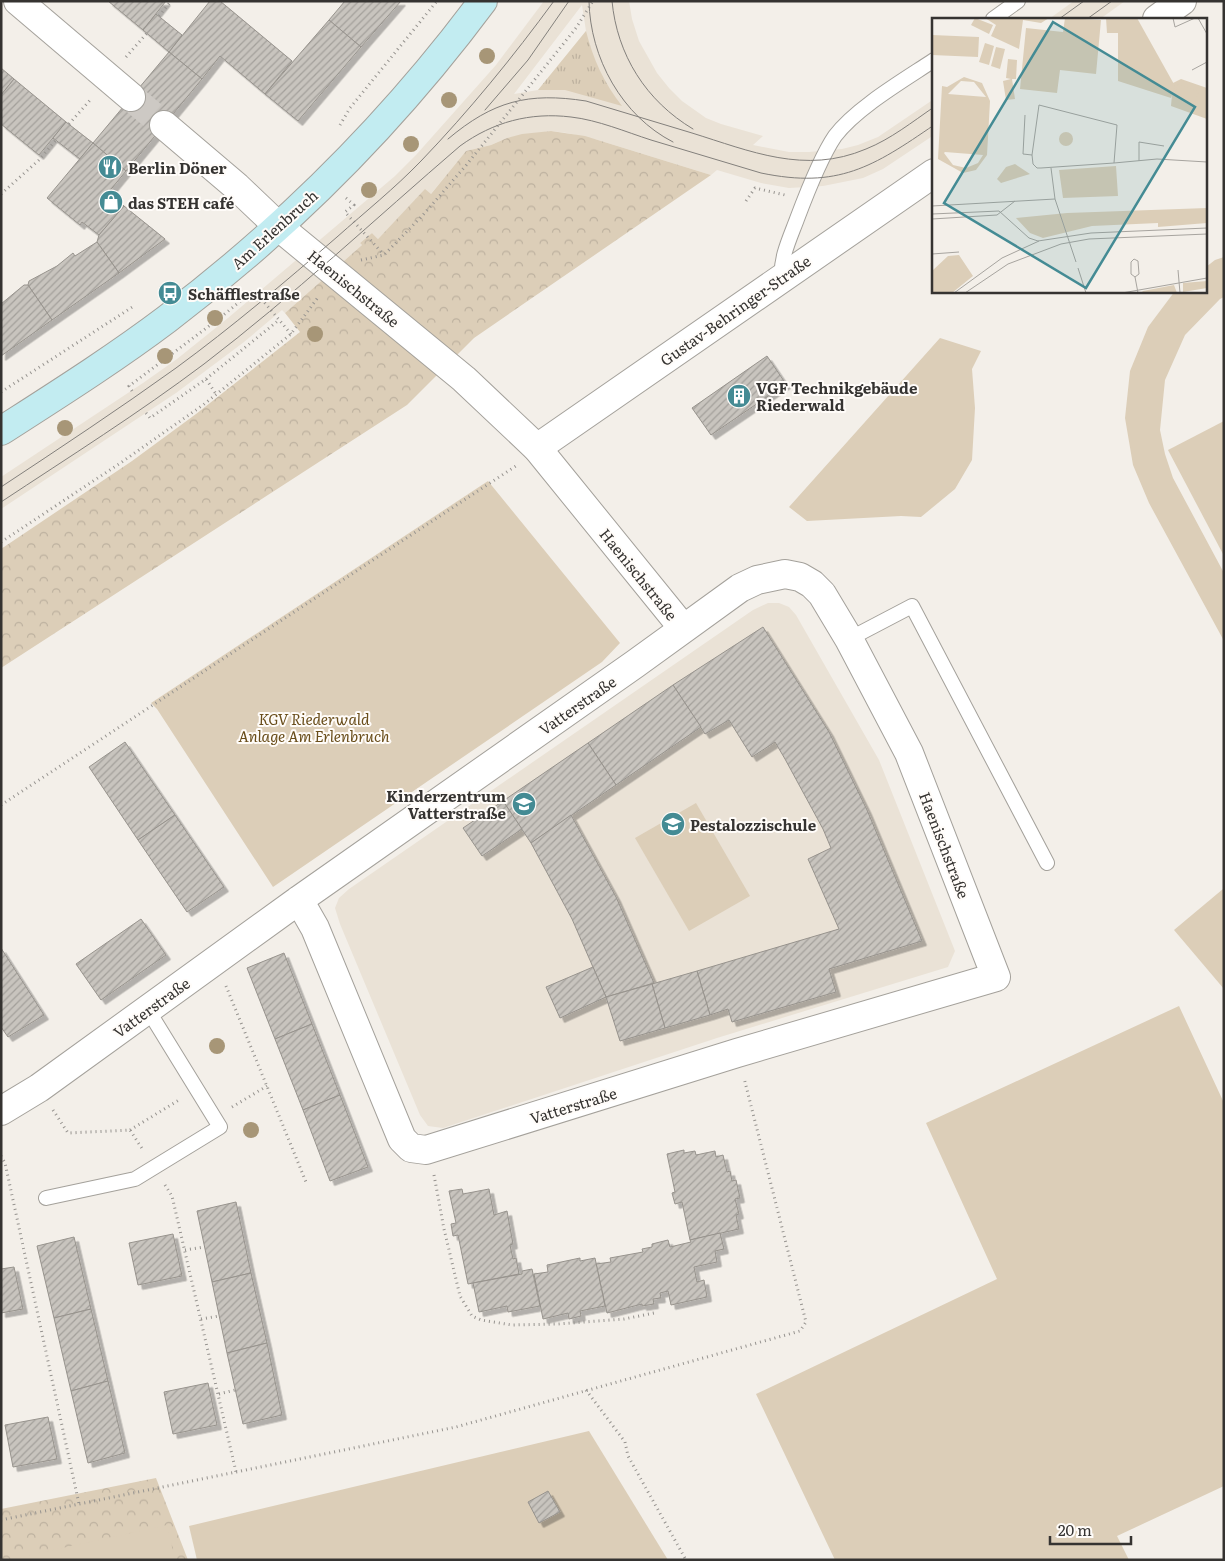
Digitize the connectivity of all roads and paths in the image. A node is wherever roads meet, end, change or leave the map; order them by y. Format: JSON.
{"nodes":[{"id":1,"x":18,"y":1,"type":"edge"},
{"id":2,"x":171,"y":1,"type":"edge"},
{"id":3,"x":483,"y":1,"type":"edge"},
{"id":4,"x":594,"y":1,"type":"edge"},
{"id":5,"x":1018,"y":1,"type":"edge"},
{"id":6,"x":1182,"y":1,"type":"edge"},
{"id":7,"x":159,"y":16,"type":"dead end"},
{"id":8,"x":994,"y":18,"type":"edge"},
{"id":9,"x":1158,"y":18,"type":"edge"},
{"id":10,"x":932,"y":61,"type":"edge"},
{"id":11,"x":109,"y":78,"type":"junction"},
{"id":12,"x":131,"y":97,"type":"tunnel mouth"},
{"id":13,"x":69,"y":124,"type":"dead end"},
{"id":14,"x":164,"y":125,"type":"tunnel mouth"},
{"id":15,"x":56,"y":140,"type":"dead end"},
{"id":16,"x":932,"y":174,"type":"edge"},
{"id":17,"x":1,"y":194,"type":"edge"},
{"id":18,"x":342,"y":194,"type":"dead end"},
{"id":19,"x":805,"y":199,"type":"junction"},
{"id":20,"x":746,"y":201,"type":"dead end"},
{"id":21,"x":279,"y":227,"type":"junction"},
{"id":22,"x":340,"y":275,"type":"junction"},
{"id":23,"x":782,"y":278,"type":"junction"},
{"id":24,"x":279,"y":320,"type":"junction"},
{"id":25,"x":291,"y":334,"type":"junction"},
{"id":26,"x":206,"y":379,"type":"junction"},
{"id":27,"x":132,"y":391,"type":"dead end"},
{"id":28,"x":216,"y":394,"type":"junction"},
{"id":29,"x":146,"y":413,"type":"dead end"},
{"id":30,"x":1,"y":431,"type":"edge"},
{"id":31,"x":537,"y":448,"type":"junction"},
{"id":32,"x":489,"y":484,"type":"dead end"},
{"id":33,"x":1,"y":542,"type":"edge"},
{"id":34,"x":683,"y":628,"type":"junction"},
{"id":35,"x":849,"y":639,"type":"junction"},
{"id":36,"x":1,"y":805,"type":"edge"},
{"id":37,"x":1047,"y":863,"type":"dead end"},
{"id":38,"x":299,"y":900,"type":"junction"},
{"id":39,"x":216,"y":960,"type":"junction"},
{"id":40,"x":996,"y":977,"type":"joint"},
{"id":41,"x":148,"y":1010,"type":"junction"},
{"id":42,"x":737,"y":1053,"type":"junction"},
{"id":43,"x":267,"y":1086,"type":"junction"},
{"id":44,"x":39,"y":1088,"type":"junction"},
{"id":45,"x":197,"y":1090,"type":"junction"},
{"id":46,"x":1,"y":1111,"type":"edge"},
{"id":47,"x":214,"y":1118,"type":"junction"},
{"id":48,"x":130,"y":1130,"type":"junction"},
{"id":49,"x":426,"y":1150,"type":"junction"},
{"id":50,"x":1,"y":1156,"type":"edge"},
{"id":51,"x":154,"y":1168,"type":"junction"},
{"id":52,"x":306,"y":1182,"type":"dead end"},
{"id":53,"x":46,"y":1198,"type":"dead end"},
{"id":54,"x":204,"y":1246,"type":"dead end"},
{"id":55,"x":185,"y":1250,"type":"junction"},
{"id":56,"x":654,"y":1313,"type":"dead end"},
{"id":57,"x":219,"y":1316,"type":"dead end"},
{"id":58,"x":201,"y":1319,"type":"junction"},
{"id":59,"x":235,"y":1390,"type":"dead end"},
{"id":60,"x":586,"y":1390,"type":"junction"},
{"id":61,"x":219,"y":1394,"type":"junction"},
{"id":62,"x":236,"y":1472,"type":"junction"},
{"id":63,"x":79,"y":1504,"type":"junction"},
{"id":64,"x":1,"y":1520,"type":"edge"},
{"id":65,"x":686,"y":1560,"type":"edge"}],
"edges":[{"from":1,"to":11,"type":"street"},
{"from":2,"to":7,"type":"path"},
{"from":3,"to":21,"type":"main road","name":"Am Erlenbruch"},
{"from":4,"to":18,"type":"path"},
{"from":5,"to":8,"type":"lane"},
{"from":6,"to":9,"type":"street"},
{"from":10,"to":19,"type":"lane"},
{"from":11,"to":12,"type":"street"},
{"from":11,"to":13,"type":"path"},
{"from":14,"to":21,"type":"street"},
{"from":15,"to":17,"type":"path"},
{"from":16,"to":23,"type":"street","name":"Gustav-Behringer-Straße"},
{"from":19,"to":20,"type":"path"},
{"from":19,"to":23,"type":"lane"},
{"from":21,"to":22,"type":"street","name":"Haenischstraße"},
{"from":21,"to":30,"type":"main road","name":"Am Erlenbruch"},
{"from":22,"to":25,"type":"path"},
{"from":22,"to":31,"type":"street","name":"Haenischstraße"},
{"from":23,"to":31,"type":"street","name":"Gustav-Behringer-Straße"},
{"from":24,"to":25,"type":"path"},
{"from":24,"to":26,"type":"path"},
{"from":24,"to":27,"type":"path"},
{"from":25,"to":28,"type":"path"},
{"from":26,"to":28,"type":"path"},
{"from":26,"to":29,"type":"path"},
{"from":28,"to":33,"type":"path"},
{"from":31,"to":34,"type":"street","name":"Haenischstraße"},
{"from":32,"to":36,"type":"path"},
{"from":34,"to":35,"type":"street","name":"Haenischstraße"},
{"from":34,"to":38,"type":"street","name":"Vatterstraße"},
{"from":35,"to":37,"type":"lane"},
{"from":35,"to":40,"type":"street","name":"Haenischstraße"},
{"from":38,"to":39,"type":"street","name":"Vatterstraße"},
{"from":38,"to":49,"type":"street"},
{"from":39,"to":41,"type":"street","name":"Vatterstraße"},
{"from":39,"to":43,"type":"path"},
{"from":40,"to":42,"type":"street","name":"Vatterstraße"},
{"from":41,"to":44,"type":"street","name":"Vatterstraße"},
{"from":41,"to":45,"type":"lane"},
{"from":42,"to":49,"type":"street","name":"Vatterstraße"},
{"from":42,"to":60,"type":"path"},
{"from":43,"to":47,"type":"path"},
{"from":43,"to":52,"type":"path"},
{"from":44,"to":46,"type":"street","name":"Vatterstraße"},
{"from":44,"to":48,"type":"path"},
{"from":45,"to":47,"type":"lane"},
{"from":45,"to":48,"type":"path"},
{"from":47,"to":51,"type":"lane"},
{"from":48,"to":51,"type":"path"},
{"from":49,"to":56,"type":"path"},
{"from":50,"to":63,"type":"path"},
{"from":51,"to":53,"type":"lane"},
{"from":51,"to":55,"type":"path"},
{"from":54,"to":55,"type":"path"},
{"from":55,"to":58,"type":"path"},
{"from":57,"to":58,"type":"path"},
{"from":58,"to":61,"type":"path"},
{"from":59,"to":61,"type":"path"},
{"from":60,"to":62,"type":"path"},
{"from":60,"to":65,"type":"path"},
{"from":61,"to":62,"type":"path"},
{"from":62,"to":63,"type":"path"},
{"from":63,"to":64,"type":"path"}]}
